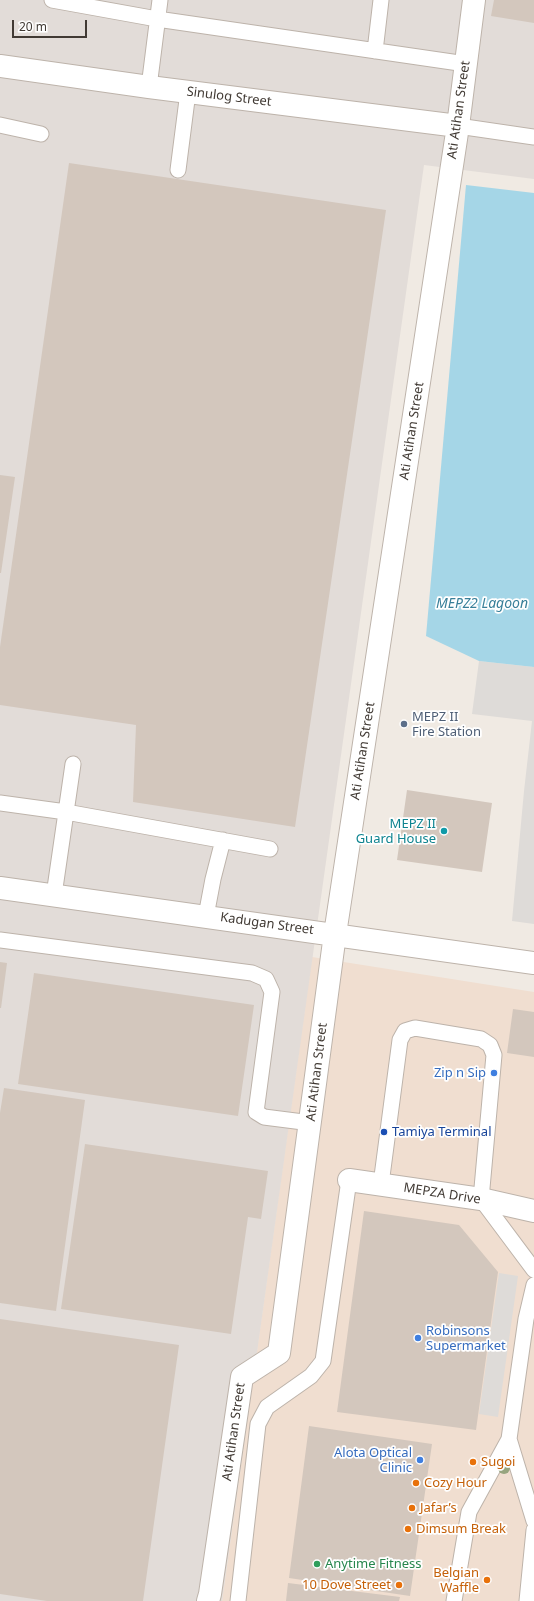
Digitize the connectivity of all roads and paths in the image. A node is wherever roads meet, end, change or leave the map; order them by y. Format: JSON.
{"nodes":[{"id":1,"x":52,"y":0,"type":"edge"},
{"id":2,"x":160,"y":0,"type":"edge"},
{"id":3,"x":381,"y":0,"type":"edge"},
{"id":4,"x":474,"y":0,"type":"edge"},
{"id":5,"x":157,"y":19,"type":"junction"},
{"id":6,"x":375,"y":51,"type":"junction"},
{"id":7,"x":466,"y":64,"type":"junction"},
{"id":8,"x":0,"y":66,"type":"edge"},
{"id":9,"x":149,"y":87,"type":"junction"},
{"id":10,"x":188,"y":92,"type":"junction"},
{"id":11,"x":0,"y":125,"type":"edge"},
{"id":12,"x":458,"y":126,"type":"junction"},
{"id":13,"x":41,"y":134,"type":"dead end"},
{"id":14,"x":534,"y":136,"type":"edge"},
{"id":15,"x":178,"y":170,"type":"dead end"},
{"id":16,"x":73,"y":764,"type":"dead end"},
{"id":17,"x":0,"y":803,"type":"edge"},
{"id":18,"x":66,"y":812,"type":"junction"},
{"id":19,"x":223,"y":840,"type":"junction"},
{"id":20,"x":270,"y":849,"type":"dead end"},
{"id":21,"x":0,"y":888,"type":"edge"},
{"id":22,"x":54,"y":895,"type":"junction"},
{"id":23,"x":206,"y":916,"type":"junction"},
{"id":24,"x":335,"y":934,"type":"junction"},
{"id":25,"x":0,"y":940,"type":"edge"},
{"id":26,"x":534,"y":963,"type":"edge"},
{"id":27,"x":311,"y":1123,"type":"junction"},
{"id":28,"x":349,"y":1180,"type":"joint"},
{"id":29,"x":381,"y":1184,"type":"junction"},
{"id":30,"x":481,"y":1199,"type":"junction"},
{"id":31,"x":534,"y":1211,"type":"edge"},
{"id":32,"x":534,"y":1270,"type":"edge"},
{"id":33,"x":534,"y":1286,"type":"edge"},
{"id":34,"x":530,"y":1320,"type":"edge"},
{"id":35,"x":509,"y":1439,"type":"junction"},
{"id":36,"x":534,"y":1521,"type":"edge"},
{"id":37,"x":534,"y":1530,"type":"edge"},
{"id":38,"x":208,"y":1601,"type":"edge"},
{"id":39,"x":238,"y":1601,"type":"edge"},
{"id":40,"x":454,"y":1601,"type":"edge"},
{"id":41,"x":527,"y":1601,"type":"edge"}],
"edges":[{"from":1,"to":5,"type":"lane"},
{"from":2,"to":5,"type":"lane"},
{"from":3,"to":6,"type":"lane"},
{"from":4,"to":7,"type":"street","name":"Ati Atihan Street"},
{"from":5,"to":6,"type":"lane"},
{"from":5,"to":9,"type":"lane"},
{"from":6,"to":7,"type":"lane"},
{"from":7,"to":12,"type":"street","name":"Ati Atihan Street"},
{"from":8,"to":9,"type":"street","name":"Sinulog Street"},
{"from":9,"to":10,"type":"street","name":"Sinulog Street"},
{"from":10,"to":12,"type":"street","name":"Sinulog Street"},
{"from":10,"to":15,"type":"lane"},
{"from":11,"to":13,"type":"lane"},
{"from":12,"to":14,"type":"lane"},
{"from":12,"to":24,"type":"street","name":"Ati Atihan Street"},
{"from":16,"to":18,"type":"lane"},
{"from":17,"to":18,"type":"lane"},
{"from":18,"to":19,"type":"lane"},
{"from":18,"to":22,"type":"lane"},
{"from":19,"to":20,"type":"lane"},
{"from":19,"to":23,"type":"lane"},
{"from":21,"to":22,"type":"street","name":"Kadugan Street"},
{"from":22,"to":23,"type":"street","name":"Kadugan Street"},
{"from":23,"to":24,"type":"street","name":"Kadugan Street"},
{"from":24,"to":26,"type":"street","name":"Kadugan Street"},
{"from":24,"to":27,"type":"street","name":"Ati Atihan Street"},
{"from":25,"to":27,"type":"lane"},
{"from":27,"to":38,"type":"street","name":"Ati Atihan Street"},
{"from":28,"to":29,"type":"street","name":"MEPZA Drive"},
{"from":28,"to":39,"type":"lane"},
{"from":29,"to":30,"type":"street","name":"MEPZA Drive"},
{"from":29,"to":30,"type":"lane"},
{"from":30,"to":31,"type":"street","name":"MEPZA Drive"},
{"from":30,"to":32,"type":"lane"},
{"from":33,"to":34,"type":"lane"},
{"from":34,"to":35,"type":"lane"},
{"from":35,"to":36,"type":"lane"},
{"from":35,"to":40,"type":"lane"},
{"from":37,"to":41,"type":"lane"}]}
